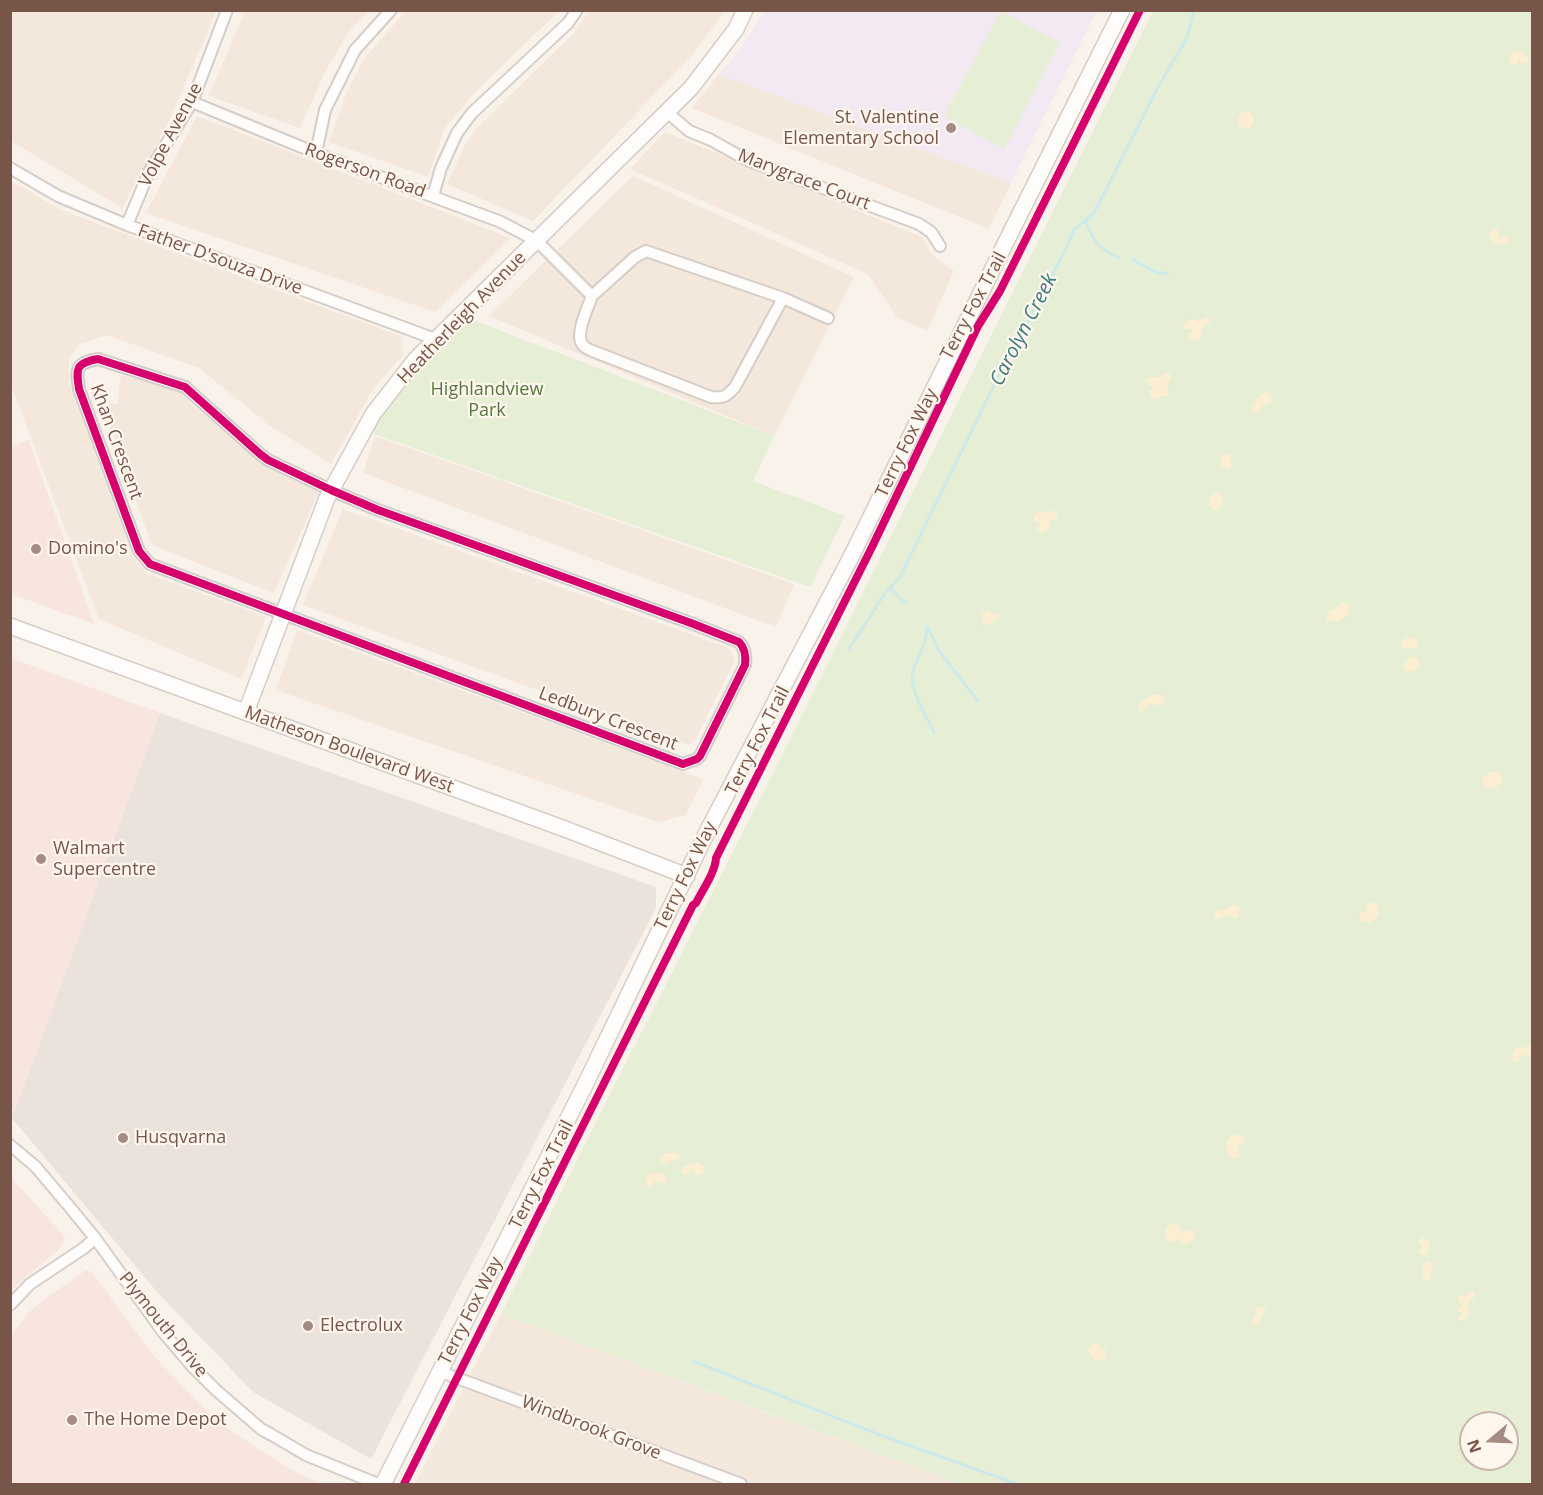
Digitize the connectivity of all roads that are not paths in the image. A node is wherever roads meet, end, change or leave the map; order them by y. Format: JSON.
{"nodes":[{"id":1,"x":227,"y":10,"type":"edge"},
{"id":2,"x":391,"y":10,"type":"edge"},
{"id":3,"x":577,"y":10,"type":"edge"},
{"id":4,"x":745,"y":10,"type":"edge"},
{"id":5,"x":1122,"y":10,"type":"edge"},
{"id":6,"x":192,"y":102,"type":"junction"},
{"id":7,"x":667,"y":112,"type":"junction"},
{"id":8,"x":316,"y":153,"type":"junction"},
{"id":9,"x":10,"y":168,"type":"edge"},
{"id":10,"x":432,"y":196,"type":"junction"},
{"id":11,"x":127,"y":225,"type":"junction"},
{"id":12,"x":537,"y":241,"type":"junction"},
{"id":13,"x":940,"y":246,"type":"dead end"},
{"id":14,"x":592,"y":296,"type":"junction"},
{"id":15,"x":783,"y":298,"type":"junction"},
{"id":16,"x":828,"y":318,"type":"dead end"},
{"id":17,"x":435,"y":339,"type":"junction"},
{"id":18,"x":331,"y":490,"type":"junction"},
{"id":19,"x":283,"y":614,"type":"junction"},
{"id":20,"x":10,"y":626,"type":"edge"},
{"id":21,"x":246,"y":712,"type":"junction"},
{"id":22,"x":687,"y":876,"type":"junction"},
{"id":23,"x":10,"y":1145,"type":"edge"},
{"id":24,"x":95,"y":1238,"type":"junction"},
{"id":25,"x":10,"y":1305,"type":"edge"},
{"id":26,"x":441,"y":1372,"type":"junction"},
{"id":27,"x":378,"y":1485,"type":"edge"},
{"id":28,"x":382,"y":1485,"type":"edge"},
{"id":29,"x":741,"y":1485,"type":"edge"}],
"edges":[{"from":1,"to":6,"type":"street","name":"Volpe Avenue"},
{"from":2,"to":8,"type":"street"},
{"from":3,"to":10,"type":"street"},
{"from":4,"to":7,"type":"street","name":"Heatherleigh Avenue"},
{"from":5,"to":22,"type":"street","name":"Terry Fox Way"},
{"from":6,"to":8,"type":"street","name":"Rogerson Road"},
{"from":6,"to":11,"type":"street","name":"Volpe Avenue"},
{"from":7,"to":12,"type":"street","name":"Heatherleigh Avenue"},
{"from":7,"to":13,"type":"street","name":"Marygrace Court"},
{"from":8,"to":10,"type":"street","name":"Rogerson Road"},
{"from":9,"to":11,"type":"street","name":"Father D'souza Drive"},
{"from":10,"to":12,"type":"street","name":"Rogerson Road"},
{"from":11,"to":17,"type":"street","name":"Father D'souza Drive"},
{"from":12,"to":14,"type":"street","name":"Rogerson Road"},
{"from":12,"to":17,"type":"street","name":"Heatherleigh Avenue"},
{"from":14,"to":15,"type":"street"},
{"from":14,"to":15,"type":"street"},
{"from":15,"to":16,"type":"street"},
{"from":17,"to":18,"type":"street","name":"Heatherleigh Avenue"},
{"from":18,"to":19,"type":"street","name":"Heatherleigh Avenue"},
{"from":18,"to":19,"type":"street","name":"Khan Crescent"},
{"from":18,"to":19,"type":"street","name":"Ledbury Crescent"},
{"from":19,"to":21,"type":"street","name":"Heatherleigh Avenue"},
{"from":20,"to":21,"type":"street","name":"Matheson Boulevard West"},
{"from":21,"to":22,"type":"street","name":"Matheson Boulevard West"},
{"from":22,"to":26,"type":"street","name":"Terry Fox Way"},
{"from":23,"to":24,"type":"street","name":"Plymouth Drive"},
{"from":24,"to":25,"type":"street"},
{"from":24,"to":27,"type":"street","name":"Plymouth Drive"},
{"from":26,"to":28,"type":"street","name":"Terry Fox Way"},
{"from":26,"to":29,"type":"street","name":"Windbrook Grove"}]}
